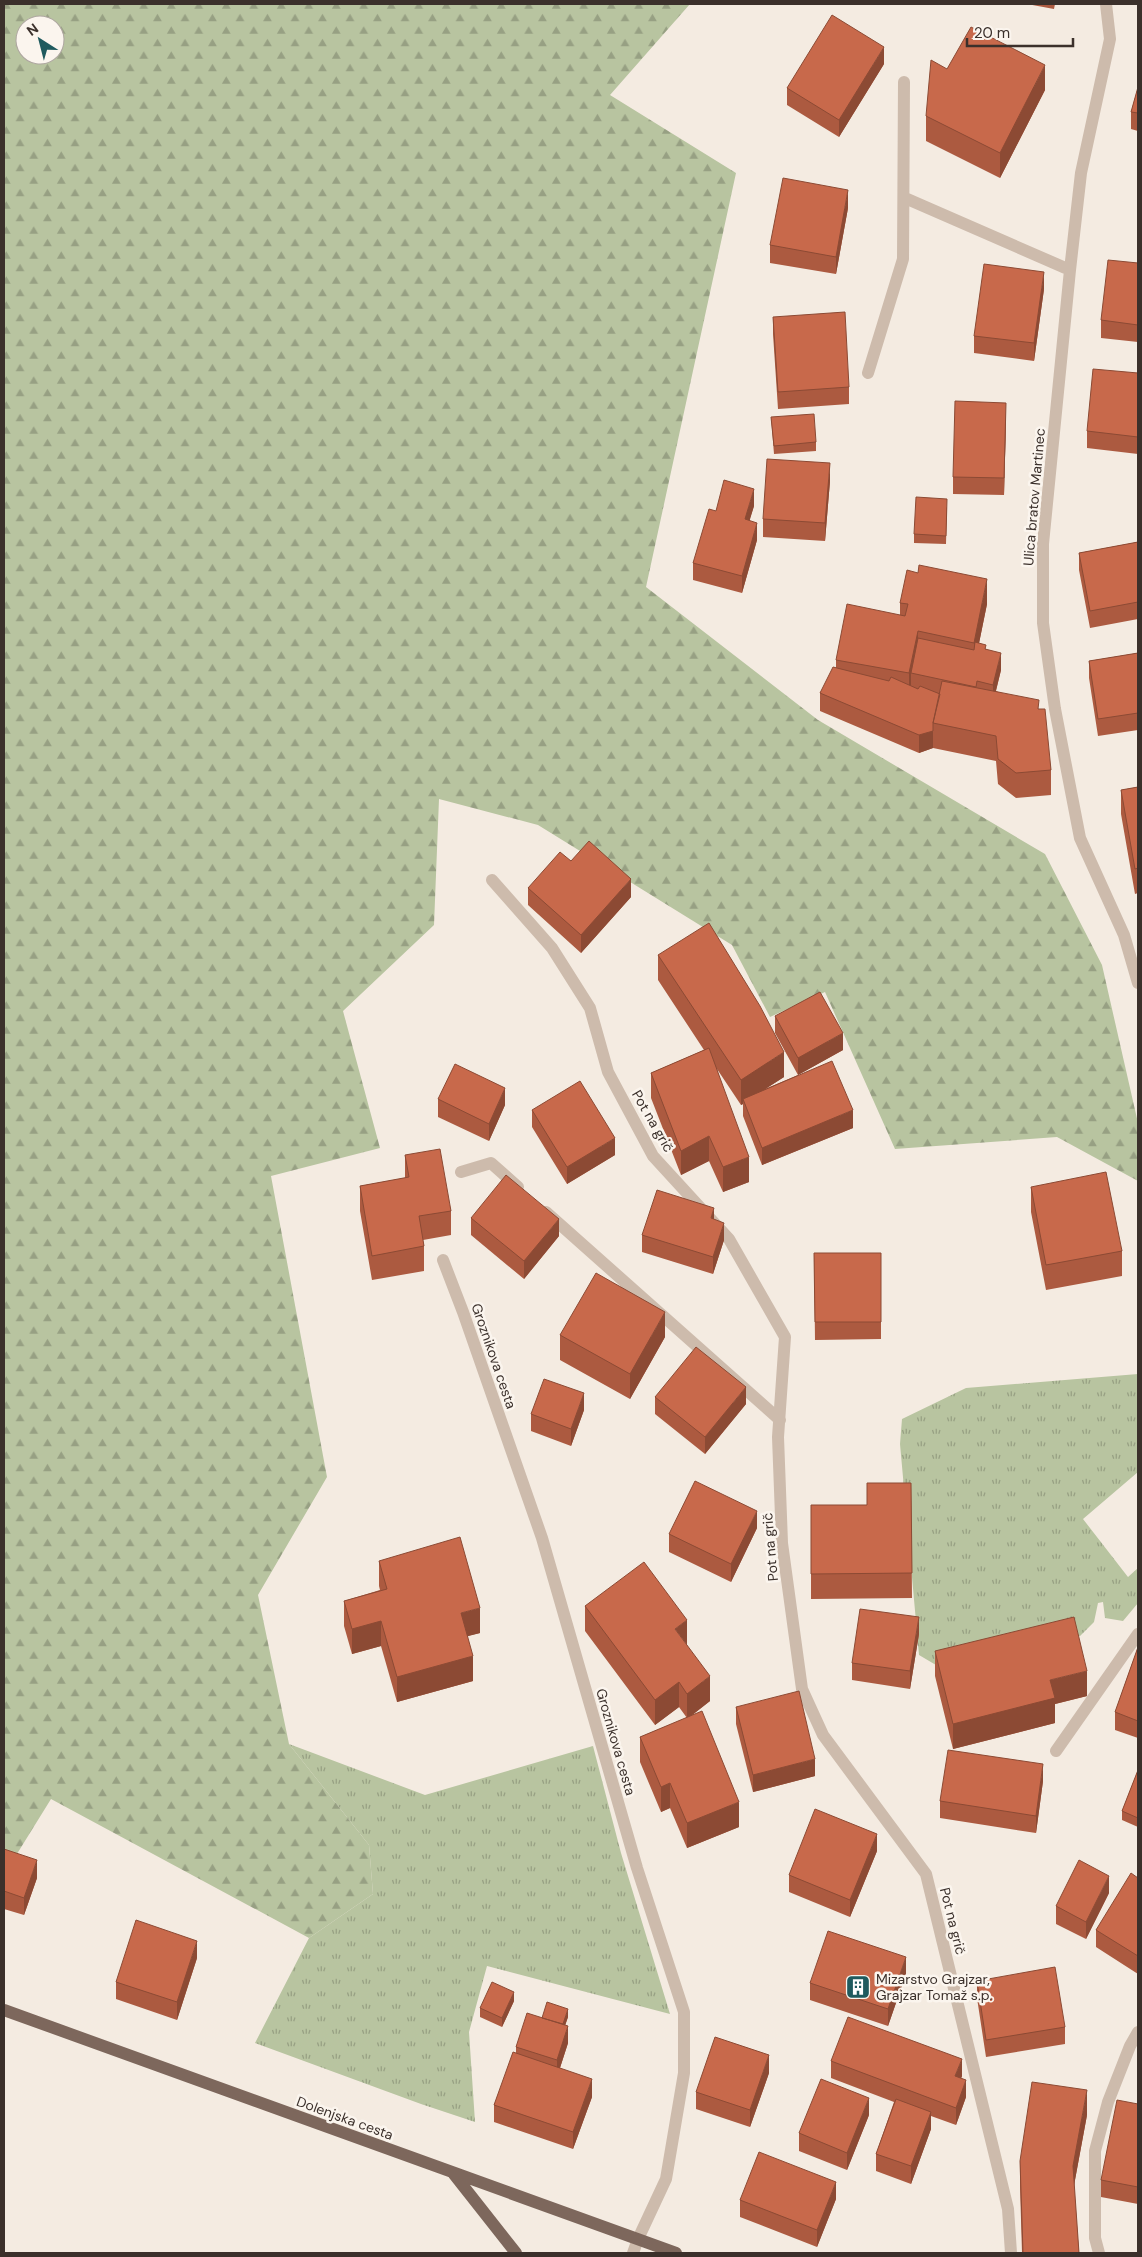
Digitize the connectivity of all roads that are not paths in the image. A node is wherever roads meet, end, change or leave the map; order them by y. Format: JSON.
{"nodes":[{"id":1,"x":1106,"y":4,"type":"edge"},
{"id":2,"x":904,"y":82,"type":"dead end"},
{"id":3,"x":905,"y":198,"type":"junction"},
{"id":4,"x":1070,"y":270,"type":"junction"},
{"id":5,"x":868,"y":373,"type":"dead end"},
{"id":6,"x":492,"y":880,"type":"dead end"},
{"id":7,"x":1138,"y":983,"type":"edge"},
{"id":8,"x":461,"y":1172,"type":"dead end"},
{"id":9,"x":443,"y":1260,"type":"dead end"},
{"id":10,"x":780,"y":1420,"type":"junction"},
{"id":11,"x":1138,"y":1634,"type":"edge"},
{"id":12,"x":1056,"y":1751,"type":"dead end"},
{"id":13,"x":4,"y":2010,"type":"edge"},
{"id":14,"x":1138,"y":2032,"type":"edge"},
{"id":15,"x":453,"y":2172,"type":"junction"},
{"id":16,"x":638,"y":2239,"type":"junction"},
{"id":17,"x":516,"y":2253,"type":"edge"},
{"id":18,"x":633,"y":2253,"type":"edge"},
{"id":19,"x":676,"y":2253,"type":"edge"},
{"id":20,"x":1011,"y":2253,"type":"edge"},
{"id":21,"x":1098,"y":2253,"type":"edge"}],
"edges":[{"from":1,"to":4,"type":"street","name":"Ulica bratov Martinec"},
{"from":2,"to":3,"type":"street"},
{"from":3,"to":4,"type":"street"},
{"from":3,"to":5,"type":"street"},
{"from":4,"to":7,"type":"street","name":"Ulica bratov Martinec"},
{"from":6,"to":10,"type":"street","name":"Pot na grič"},
{"from":8,"to":10,"type":"street"},
{"from":9,"to":16,"type":"street","name":"Groznikova cesta"},
{"from":10,"to":20,"type":"street","name":"Pot na grič"},
{"from":11,"to":12,"type":"street"},
{"from":13,"to":15,"type":"main road","name":"Dolenjska cesta"},
{"from":14,"to":21,"type":"street"},
{"from":15,"to":16,"type":"main road","name":"Dolenjska cesta"},
{"from":15,"to":17,"type":"main road"},
{"from":16,"to":18,"type":"street","name":"Groznikova cesta"},
{"from":16,"to":19,"type":"main road","name":"Dolenjska cesta"}]}
